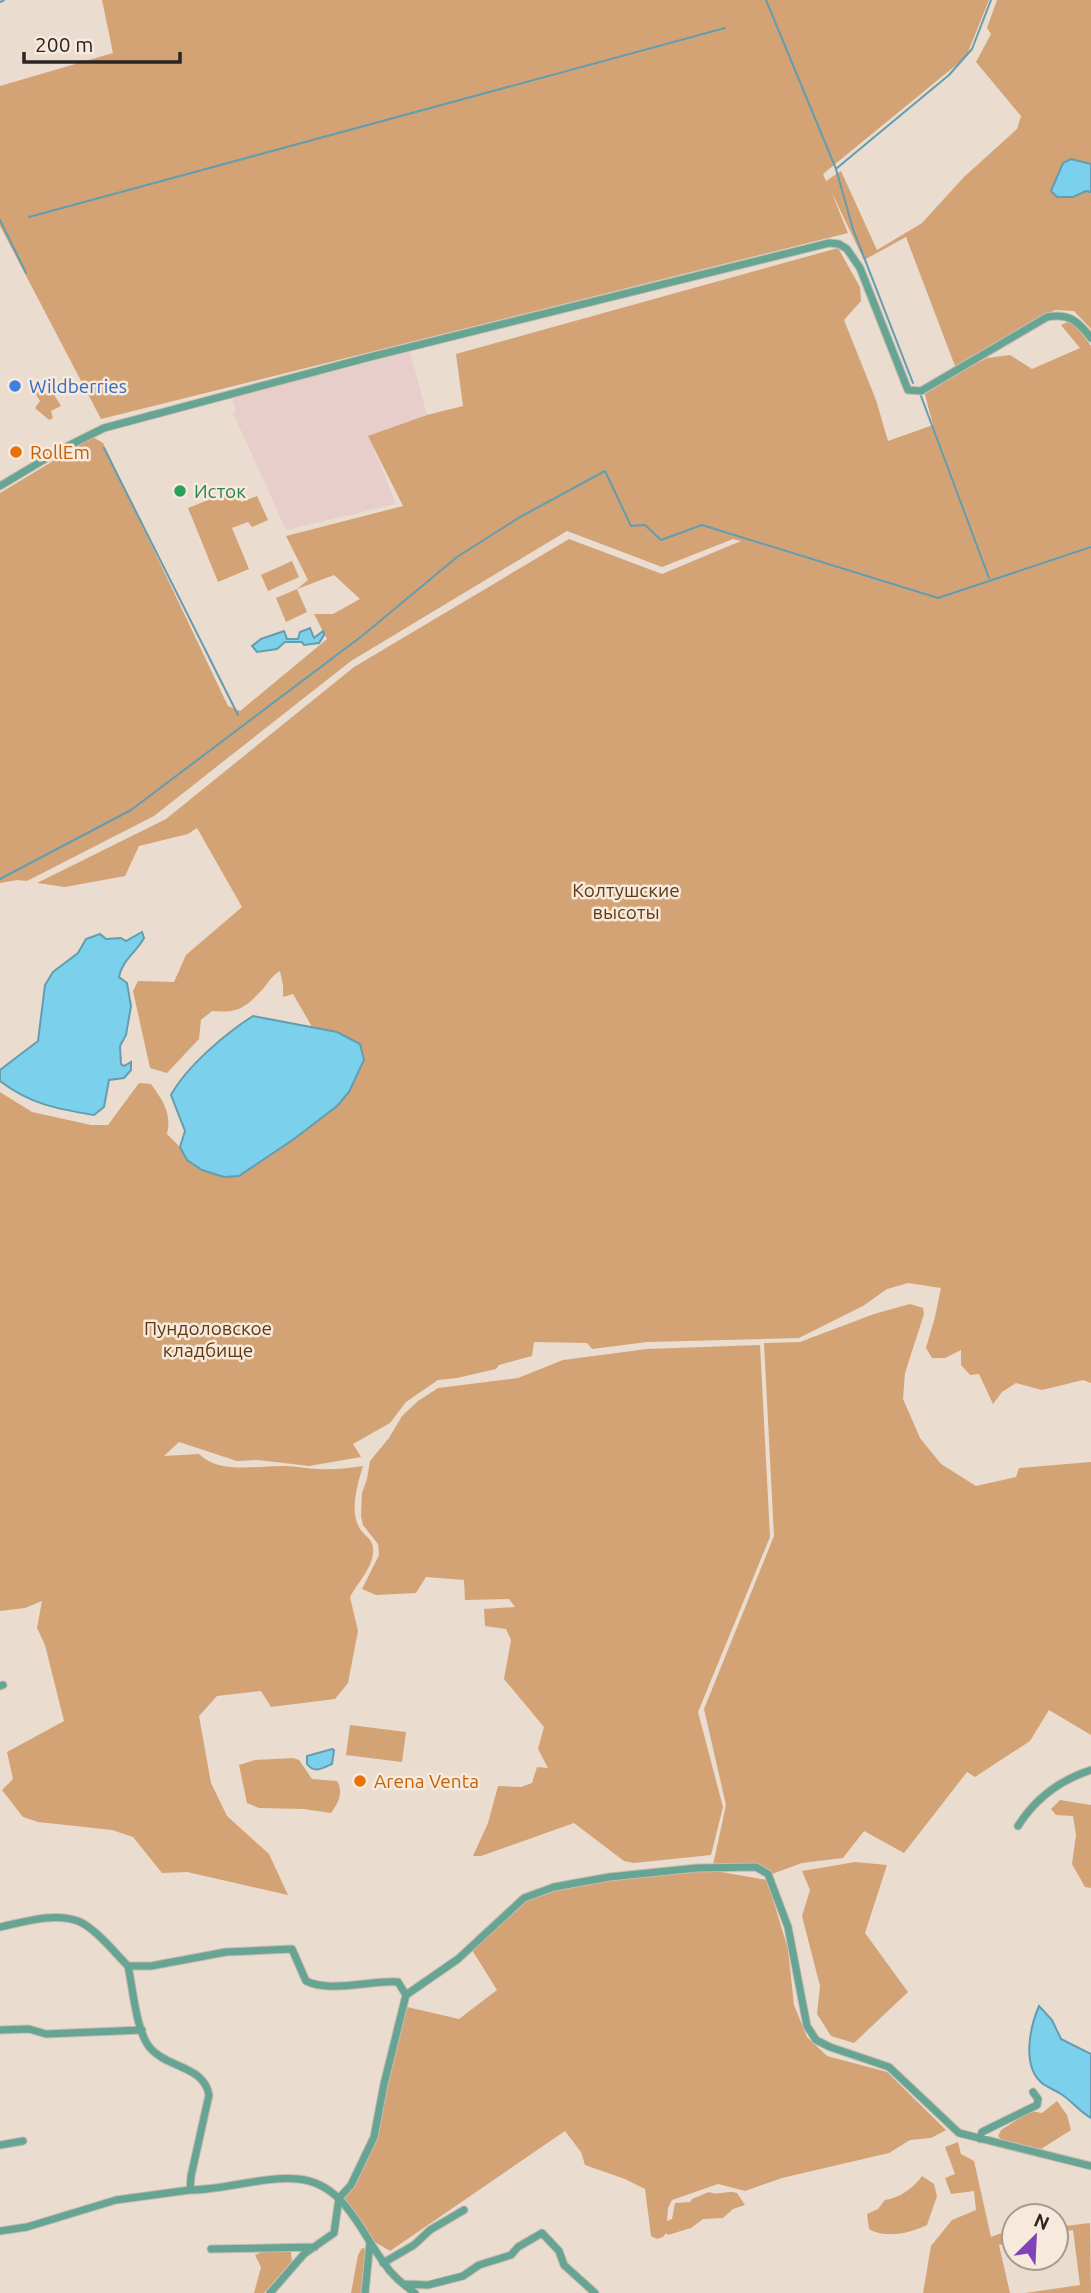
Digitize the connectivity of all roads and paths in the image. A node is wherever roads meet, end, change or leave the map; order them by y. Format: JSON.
{"nodes":[{"id":1,"x":1091,"y":338,"type":"edge"},
{"id":2,"x":0,"y":486,"type":"edge"},
{"id":3,"x":1091,"y":1770,"type":"edge"},
{"id":4,"x":1018,"y":1826,"type":"dead end"},
{"id":5,"x":0,"y":1927,"type":"edge"},
{"id":6,"x":128,"y":1966,"type":"junction"},
{"id":7,"x":406,"y":1995,"type":"junction"},
{"id":8,"x":0,"y":2030,"type":"edge"},
{"id":9,"x":142,"y":2030,"type":"junction"},
{"id":10,"x":1033,"y":2092,"type":"dead end"},
{"id":11,"x":980,"y":2139,"type":"junction"},
{"id":12,"x":23,"y":2141,"type":"dead end"},
{"id":13,"x":0,"y":2145,"type":"edge"},
{"id":14,"x":1091,"y":2166,"type":"edge"},
{"id":15,"x":190,"y":2190,"type":"junction"},
{"id":16,"x":339,"y":2198,"type":"junction"},
{"id":17,"x":464,"y":2210,"type":"dead end"},
{"id":18,"x":0,"y":2231,"type":"edge"},
{"id":19,"x":370,"y":2241,"type":"junction"},
{"id":20,"x":315,"y":2247,"type":"junction"},
{"id":21,"x":211,"y":2249,"type":"dead end"},
{"id":22,"x":383,"y":2263,"type":"junction"},
{"id":23,"x":403,"y":2284,"type":"junction"},
{"id":24,"x":270,"y":2293,"type":"edge"},
{"id":25,"x":365,"y":2293,"type":"edge"},
{"id":26,"x":415,"y":2293,"type":"edge"},
{"id":27,"x":595,"y":2293,"type":"edge"}],
"edges":[{"from":1,"to":2,"type":"street"},
{"from":3,"to":4,"type":"street"},
{"from":5,"to":6,"type":"street"},
{"from":6,"to":7,"type":"street"},
{"from":6,"to":9,"type":"street"},
{"from":7,"to":11,"type":"street"},
{"from":7,"to":16,"type":"street"},
{"from":8,"to":9,"type":"street"},
{"from":9,"to":15,"type":"street"},
{"from":10,"to":11,"type":"street"},
{"from":11,"to":14,"type":"street"},
{"from":12,"to":13,"type":"street"},
{"from":15,"to":16,"type":"street"},
{"from":15,"to":18,"type":"street"},
{"from":16,"to":19,"type":"street"},
{"from":16,"to":20,"type":"street"},
{"from":17,"to":22,"type":"street"},
{"from":19,"to":22,"type":"street"},
{"from":19,"to":25,"type":"street"},
{"from":20,"to":21,"type":"street"},
{"from":20,"to":24,"type":"street"},
{"from":22,"to":23,"type":"street"},
{"from":23,"to":26,"type":"street"},
{"from":23,"to":27,"type":"street"}]}
